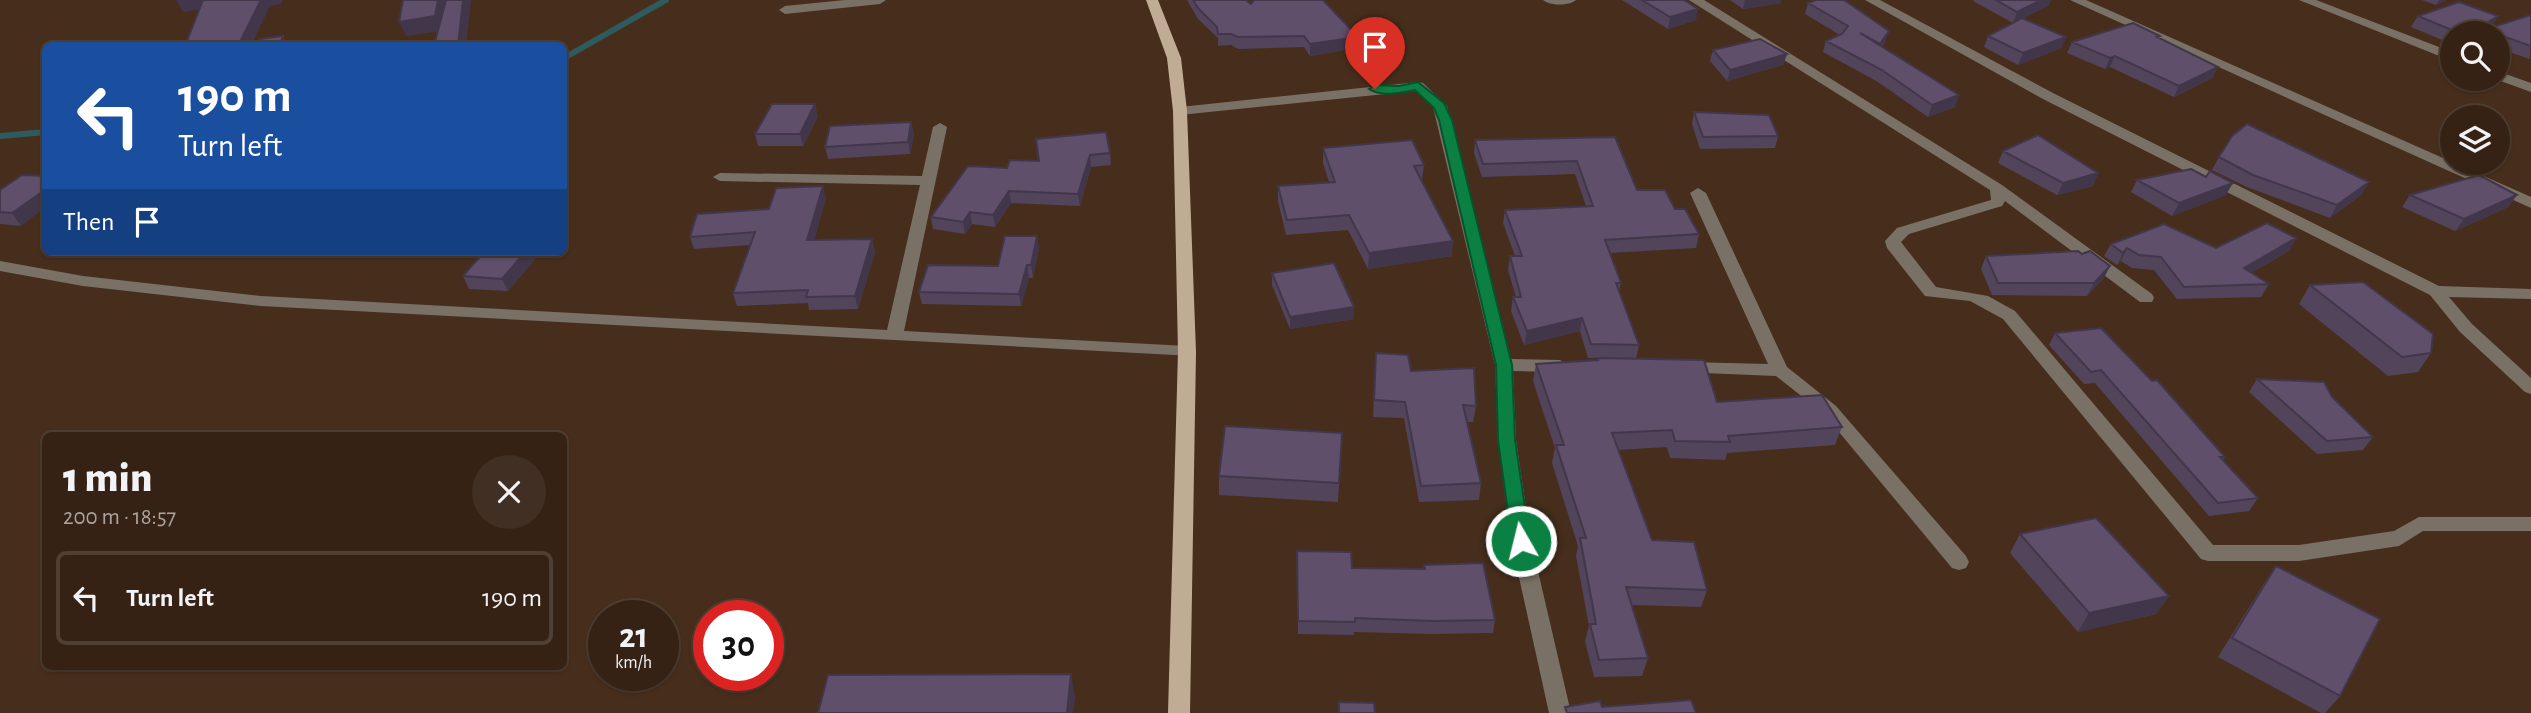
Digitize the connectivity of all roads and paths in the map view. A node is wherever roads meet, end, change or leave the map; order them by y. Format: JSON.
{"nodes":[{"id":1,"x":880,"y":0,"type":"edge"},
{"id":2,"x":1152,"y":0,"type":"edge"},
{"id":3,"x":1549,"y":0,"type":"edge"},
{"id":4,"x":1570,"y":0,"type":"edge"},
{"id":5,"x":1695,"y":0,"type":"edge"},
{"id":6,"x":1871,"y":0,"type":"edge"},
{"id":7,"x":2076,"y":0,"type":"edge"},
{"id":8,"x":2305,"y":0,"type":"edge"},
{"id":9,"x":785,"y":10,"type":"dead end"},
{"id":10,"x":2440,"y":52,"type":"edge"},
{"id":11,"x":2510,"y":80,"type":"edge"},
{"id":12,"x":2531,"y":88,"type":"edge"},
{"id":13,"x":1180,"y":111,"type":"junction"},
{"id":14,"x":940,"y":127,"type":"dead end"},
{"id":15,"x":720,"y":177,"type":"dead end"},
{"id":16,"x":928,"y":181,"type":"junction"},
{"id":17,"x":1997,"y":188,"type":"junction"},
{"id":18,"x":1698,"y":193,"type":"dead end"},
{"id":19,"x":2531,"y":203,"type":"edge"},
{"id":20,"x":1,"y":267,"type":"edge"},
{"id":21,"x":2436,"y":291,"type":"junction"},
{"id":22,"x":2531,"y":294,"type":"edge"},
{"id":23,"x":2146,"y":298,"type":"dead end"},
{"id":24,"x":894,"y":336,"type":"junction"},
{"id":25,"x":1187,"y":352,"type":"junction"},
{"id":26,"x":1504,"y":365,"type":"junction"},
{"id":27,"x":1573,"y":366,"type":"edge"},
{"id":28,"x":1669,"y":368,"type":"edge"},
{"id":29,"x":1780,"y":370,"type":"junction"},
{"id":30,"x":2531,"y":388,"type":"edge"},
{"id":31,"x":2531,"y":524,"type":"edge"},
{"id":32,"x":1959,"y":562,"type":"dead end"},
{"id":33,"x":1179,"y":713,"type":"edge"},
{"id":34,"x":1560,"y":713,"type":"edge"}],
"edges":[{"from":1,"to":9,"type":"street"},
{"from":2,"to":13,"type":"main road"},
{"from":3,"to":4,"type":"street"},
{"from":5,"to":17,"type":"street"},
{"from":6,"to":21,"type":"street"},
{"from":7,"to":19,"type":"street"},
{"from":8,"to":10,"type":"street"},
{"from":11,"to":12,"type":"street"},
{"from":13,"to":25,"type":"main road"},
{"from":13,"to":26,"type":"street"},
{"from":14,"to":16,"type":"street"},
{"from":15,"to":16,"type":"street"},
{"from":16,"to":24,"type":"street"},
{"from":17,"to":23,"type":"street"},
{"from":17,"to":31,"type":"street"},
{"from":18,"to":29,"type":"street"},
{"from":20,"to":24,"type":"street"},
{"from":21,"to":22,"type":"street"},
{"from":21,"to":30,"type":"street"},
{"from":24,"to":25,"type":"street"},
{"from":25,"to":33,"type":"main road"},
{"from":26,"to":27,"type":"street"},
{"from":26,"to":34,"type":"street"},
{"from":28,"to":29,"type":"street"},
{"from":29,"to":32,"type":"street"}]}
